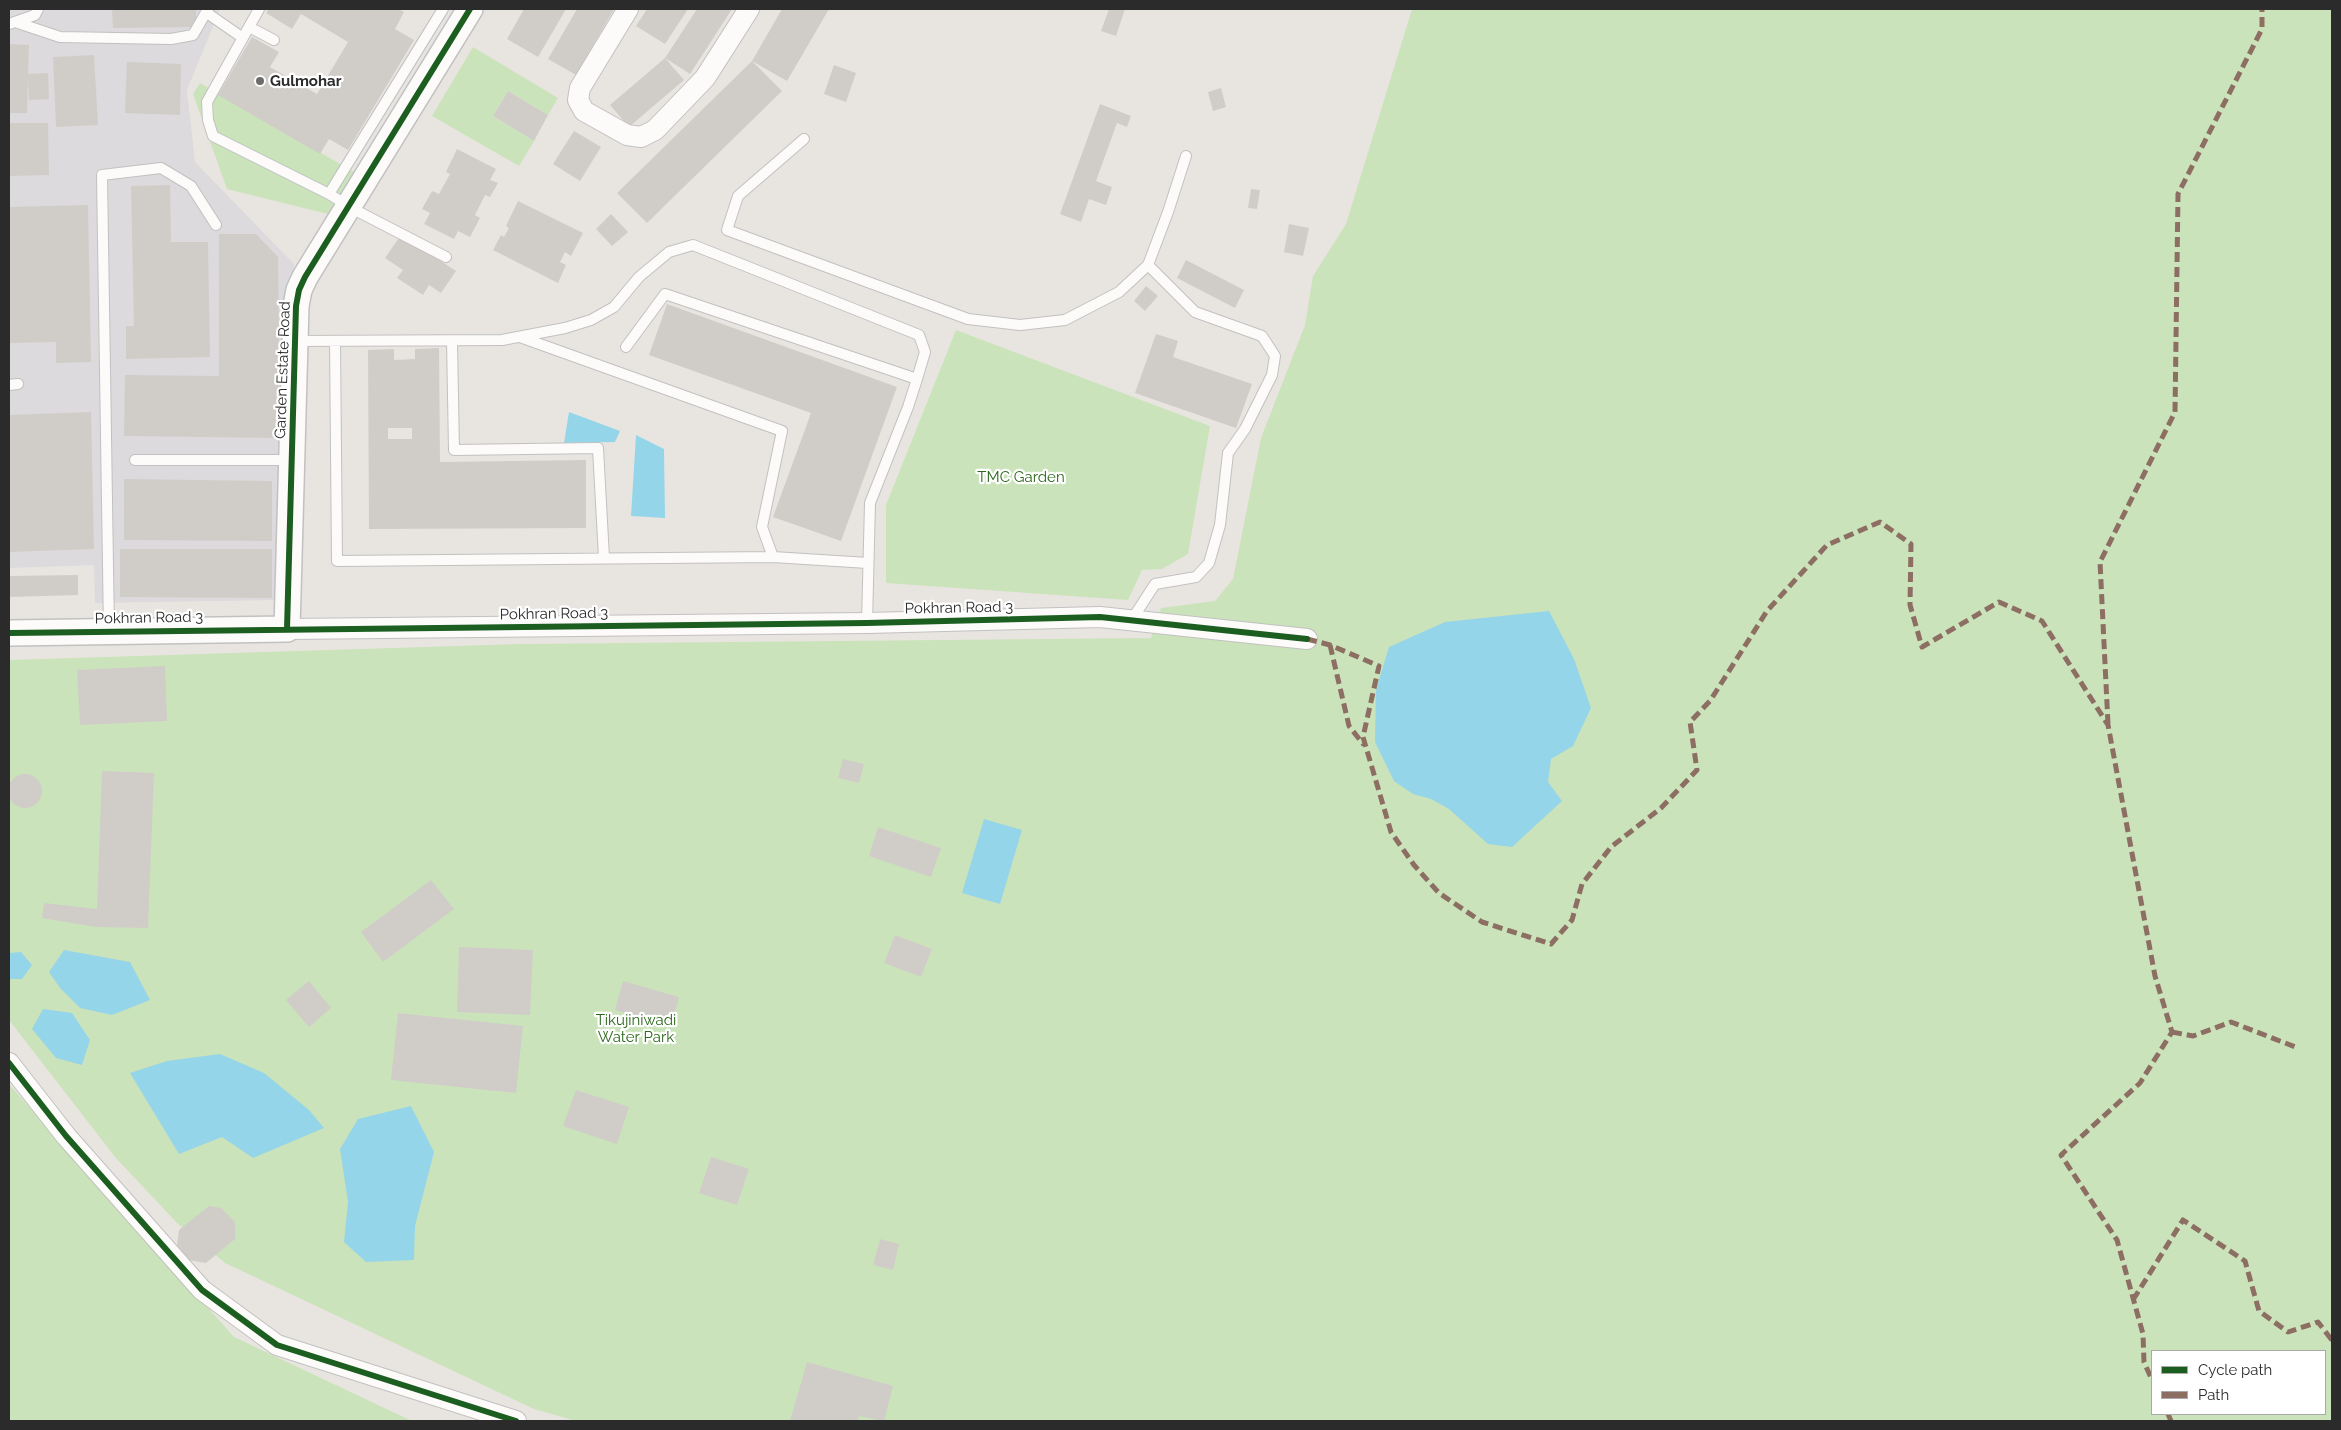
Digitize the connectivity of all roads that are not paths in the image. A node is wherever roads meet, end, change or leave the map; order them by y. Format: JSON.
{"nodes":[{"id":1,"x":38,"y":9,"type":"edge"},
{"id":2,"x":259,"y":9,"type":"edge"},
{"id":3,"x":628,"y":9,"type":"edge"},
{"id":4,"x":749,"y":9,"type":"edge"},
{"id":5,"x":208,"y":11,"type":"edge"},
{"id":6,"x":457,"y":11,"type":"edge"},
{"id":7,"x":13,"y":23,"type":"edge"},
{"id":8,"x":249,"y":27,"type":"junction"},
{"id":9,"x":243,"y":38,"type":"junction"},
{"id":10,"x":274,"y":40,"type":"dead end"},
{"id":11,"x":804,"y":139,"type":"dead end"},
{"id":12,"x":1186,"y":156,"type":"dead end"},
{"id":13,"x":339,"y":200,"type":"junction"},
{"id":14,"x":216,"y":226,"type":"dead end"},
{"id":15,"x":446,"y":257,"type":"dead end"},
{"id":16,"x":1148,"y":265,"type":"junction"},
{"id":17,"x":520,"y":337,"type":"junction"},
{"id":18,"x":452,"y":340,"type":"junction"},
{"id":19,"x":295,"y":341,"type":"junction"},
{"id":20,"x":335,"y":341,"type":"junction"},
{"id":21,"x":626,"y":348,"type":"dead end"},
{"id":22,"x":917,"y":379,"type":"junction"},
{"id":23,"x":135,"y":460,"type":"dead end"},
{"id":24,"x":292,"y":460,"type":"junction"},
{"id":25,"x":773,"y":557,"type":"junction"},
{"id":26,"x":604,"y":558,"type":"junction"},
{"id":27,"x":868,"y":563,"type":"junction"},
{"id":28,"x":1131,"y":620,"type":"junction"},
{"id":29,"x":867,"y":623,"type":"junction"},
{"id":30,"x":287,"y":629,"type":"junction"},
{"id":31,"x":109,"y":631,"type":"junction"},
{"id":32,"x":9,"y":632,"type":"edge"},
{"id":33,"x":1306,"y":639,"type":"dead end"},
{"id":34,"x":9,"y":1063,"type":"edge"},
{"id":35,"x":516,"y":1421,"type":"edge"}],
"edges":[{"from":1,"to":7,"type":"lane"},
{"from":2,"to":8,"type":"lane"},
{"from":3,"to":4,"type":"street"},
{"from":5,"to":7,"type":"lane"},
{"from":5,"to":9,"type":"lane"},
{"from":6,"to":13,"type":"street","name":"Garden Estate Road"},
{"from":8,"to":9,"type":"lane"},
{"from":8,"to":10,"type":"lane"},
{"from":9,"to":13,"type":"lane"},
{"from":11,"to":16,"type":"lane"},
{"from":12,"to":16,"type":"lane"},
{"from":13,"to":15,"type":"lane"},
{"from":13,"to":19,"type":"street","name":"Garden Estate Road"},
{"from":14,"to":31,"type":"lane"},
{"from":16,"to":28,"type":"lane"},
{"from":17,"to":18,"type":"lane"},
{"from":17,"to":22,"type":"lane"},
{"from":17,"to":25,"type":"lane"},
{"from":18,"to":20,"type":"lane"},
{"from":18,"to":26,"type":"lane"},
{"from":19,"to":20,"type":"lane"},
{"from":19,"to":24,"type":"street","name":"Garden Estate Road"},
{"from":20,"to":26,"type":"lane"},
{"from":21,"to":22,"type":"lane"},
{"from":22,"to":27,"type":"lane"},
{"from":23,"to":24,"type":"lane"},
{"from":24,"to":30,"type":"street","name":"Garden Estate Road"},
{"from":25,"to":26,"type":"lane"},
{"from":25,"to":27,"type":"lane"},
{"from":27,"to":29,"type":"lane"},
{"from":28,"to":29,"type":"street","name":"Pokhran Road 3"},
{"from":28,"to":33,"type":"street","name":"Pokhran Road 3"},
{"from":29,"to":30,"type":"street","name":"Pokhran Road 3"},
{"from":30,"to":31,"type":"street","name":"Pokhran Road 3"},
{"from":31,"to":32,"type":"street","name":"Pokhran Road 3"},
{"from":34,"to":35,"type":"street"}]}
